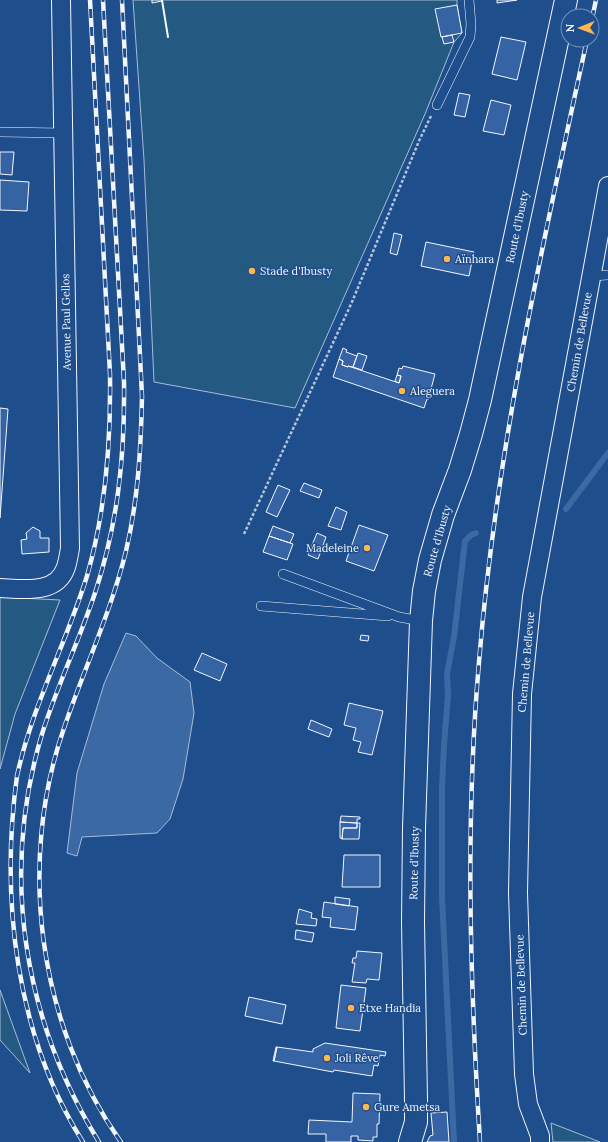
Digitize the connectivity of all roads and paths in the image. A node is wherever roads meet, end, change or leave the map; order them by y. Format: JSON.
{"nodes":[{"id":1,"x":61,"y":0,"type":"edge"},
{"id":2,"x":469,"y":0,"type":"edge"},
{"id":3,"x":566,"y":0,"type":"edge"},
{"id":4,"x":436,"y":105,"type":"joint"},
{"id":5,"x":0,"y":132,"type":"edge"},
{"id":6,"x":63,"y":133,"type":"junction"},
{"id":7,"x":608,"y":186,"type":"edge"},
{"id":8,"x":600,"y":275,"type":"edge"},
{"id":9,"x":244,"y":534,"type":"dead end"},
{"id":10,"x":282,"y":574,"type":"dead end"},
{"id":11,"x":0,"y":588,"type":"edge"},
{"id":12,"x":261,"y":606,"type":"dead end"},
{"id":13,"x":399,"y":617,"type":"junction"},
{"id":14,"x":421,"y":621,"type":"junction"},
{"id":15,"x":410,"y":1142,"type":"edge"},
{"id":16,"x":540,"y":1142,"type":"edge"}],
"edges":[{"from":1,"to":6,"type":"street","name":"Avenue Paul Gellos"},
{"from":2,"to":4,"type":"lane"},
{"from":3,"to":14,"type":"street","name":"Route d'Ibusty"},
{"from":4,"to":9,"type":"path"},
{"from":5,"to":6,"type":"lane"},
{"from":6,"to":11,"type":"street","name":"Avenue Paul Gellos"},
{"from":7,"to":8,"type":"street","name":"Chemin de Bellevue"},
{"from":8,"to":16,"type":"street","name":"Chemin de Bellevue"},
{"from":10,"to":13,"type":"lane"},
{"from":12,"to":13,"type":"lane"},
{"from":13,"to":14,"type":"lane"},
{"from":14,"to":15,"type":"street","name":"Route d'Ibusty"}]}
